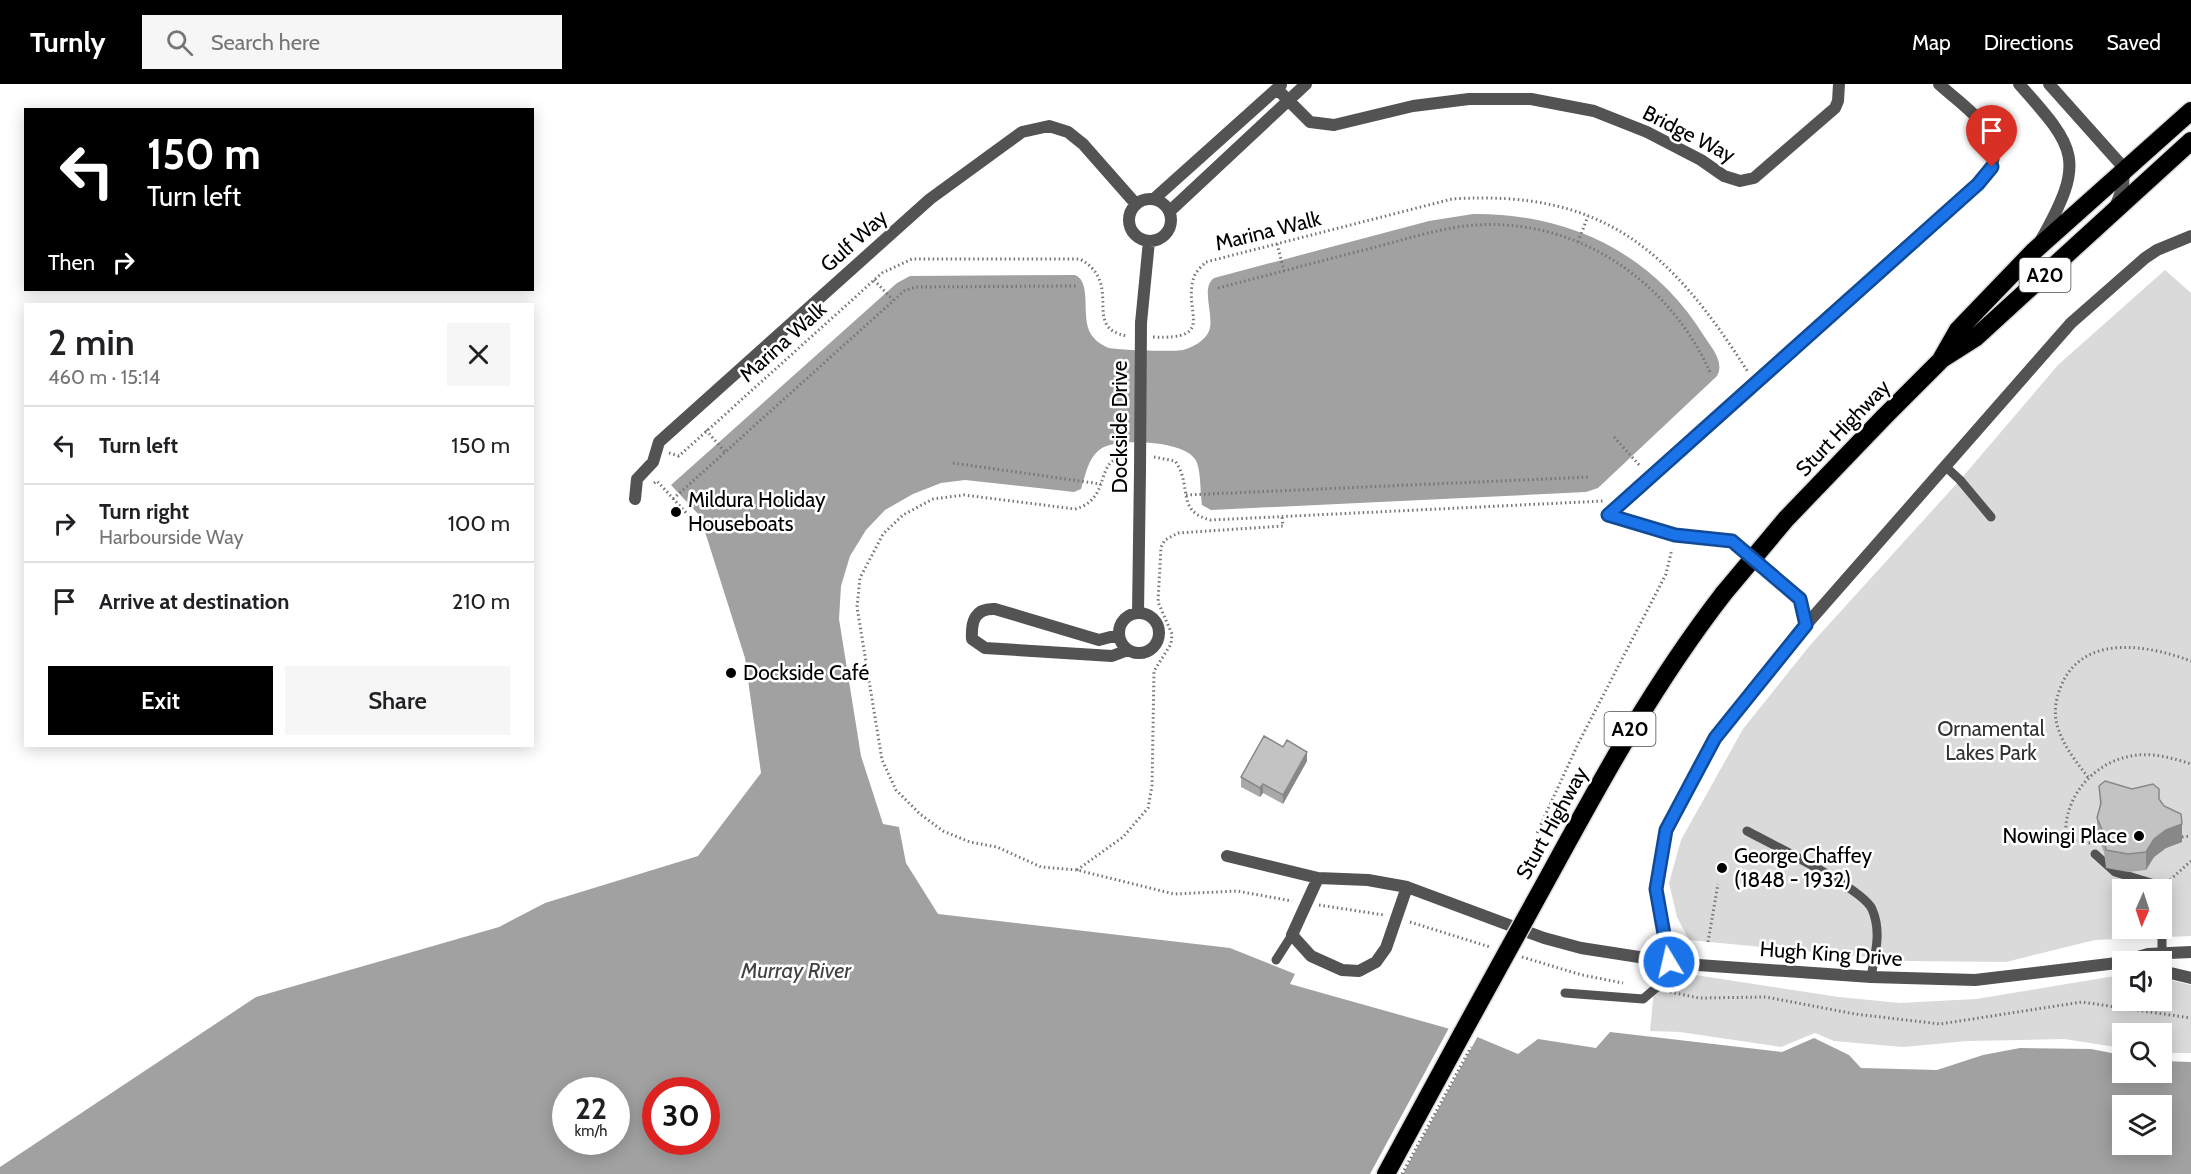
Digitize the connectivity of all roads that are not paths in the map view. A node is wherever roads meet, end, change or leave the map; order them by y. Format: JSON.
{"nodes":[{"id":1,"x":1306,"y":84,"type":"edge"},
{"id":2,"x":1839,"y":84,"type":"edge"},
{"id":3,"x":1939,"y":84,"type":"edge"},
{"id":4,"x":2019,"y":84,"type":"edge"},
{"id":5,"x":2049,"y":84,"type":"edge"},
{"id":6,"x":1280,"y":87,"type":"edge"},
{"id":7,"x":1287,"y":101,"type":"junction"},
{"id":8,"x":2191,"y":111,"type":"edge"},
{"id":9,"x":2191,"y":141,"type":"edge"},
{"id":10,"x":2124,"y":168,"type":"junction"},
{"id":11,"x":1155,"y":198,"type":"junction"},
{"id":12,"x":1135,"y":203,"type":"junction"},
{"id":13,"x":1170,"y":211,"type":"junction"},
{"id":14,"x":2114,"y":211,"type":"junction"},
{"id":15,"x":2191,"y":236,"type":"edge"},
{"id":16,"x":1149,"y":241,"type":"junction"},
{"id":17,"x":2034,"y":251,"type":"junction"},
{"id":18,"x":1942,"y":359,"type":"junction"},
{"id":19,"x":1946,"y":467,"type":"junction"},
{"id":20,"x":635,"y":499,"type":"dead end"},
{"id":21,"x":1991,"y":517,"type":"dead end"},
{"id":22,"x":1138,"y":613,"type":"junction"},
{"id":23,"x":1806,"y":625,"type":"junction"},
{"id":24,"x":1118,"y":635,"type":"junction"},
{"id":25,"x":1128,"y":650,"type":"junction"},
{"id":26,"x":1746,"y":831,"type":"dead end"},
{"id":27,"x":2094,"y":849,"type":"road end"},
{"id":28,"x":1227,"y":856,"type":"dead end"},
{"id":29,"x":1318,"y":878,"type":"junction"},
{"id":30,"x":2135,"y":879,"type":"edge"},
{"id":31,"x":1407,"y":886,"type":"junction"},
{"id":32,"x":1292,"y":935,"type":"junction"},
{"id":33,"x":2191,"y":951,"type":"edge"},
{"id":34,"x":2172,"y":952,"type":"edge"},
{"id":35,"x":1276,"y":960,"type":"dead end"},
{"id":36,"x":1669,"y":962,"type":"junction"},
{"id":37,"x":1683,"y":964,"type":"junction"},
{"id":38,"x":2112,"y":964,"type":"edge"},
{"id":39,"x":2172,"y":973,"type":"edge"},
{"id":40,"x":1871,"y":977,"type":"junction"},
{"id":41,"x":2191,"y":978,"type":"edge"},
{"id":42,"x":1565,"y":993,"type":"dead end"},
{"id":43,"x":1386,"y":1174,"type":"edge"}],
"edges":[{"from":1,"to":7,"type":"street"},
{"from":2,"to":7,"type":"street","name":"Bridge Way"},
{"from":3,"to":23,"type":"street"},
{"from":4,"to":17,"type":"street"},
{"from":5,"to":10,"type":"street"},
{"from":6,"to":7,"type":"street","name":"Bridge Way"},
{"from":6,"to":11,"type":"street"},
{"from":7,"to":13,"type":"street"},
{"from":8,"to":10,"type":"highway","name":"Sturt Highway","number":"A20"},
{"from":9,"to":14,"type":"highway","name":"Sturt Highway","number":"A20"},
{"from":10,"to":14,"type":"street"},
{"from":10,"to":17,"type":"highway","name":"Sturt Highway","number":"A20"},
{"from":11,"to":12,"type":"street"},
{"from":11,"to":13,"type":"street"},
{"from":12,"to":16,"type":"street"},
{"from":12,"to":20,"type":"street","name":"Gulf Way"},
{"from":13,"to":16,"type":"street"},
{"from":14,"to":18,"type":"highway","name":"Sturt Highway","number":"A20"},
{"from":15,"to":19,"type":"street"},
{"from":16,"to":22,"type":"street","name":"Dockside Drive","bridge":true},
{"from":17,"to":18,"type":"highway","name":"Sturt Highway","number":"A20"},
{"from":18,"to":43,"type":"highway","name":"Sturt Highway","number":"A20","bridge":true},
{"from":19,"to":21,"type":"lane"},
{"from":19,"to":23,"type":"street"},
{"from":22,"to":24,"type":"street"},
{"from":22,"to":25,"type":"street"},
{"from":23,"to":36,"type":"street"},
{"from":24,"to":25,"type":"street"},
{"from":24,"to":25,"type":"street"},
{"from":26,"to":40,"type":"lane"},
{"from":27,"to":30,"type":"lane"},
{"from":28,"to":29,"type":"street","name":"Hugh King Drive"},
{"from":29,"to":31,"type":"street","name":"Hugh King Drive"},
{"from":29,"to":32,"type":"street"},
{"from":31,"to":32,"type":"street"},
{"from":31,"to":36,"type":"street","name":"Hugh King Drive"},
{"from":32,"to":35,"type":"lane"},
{"from":33,"to":34,"type":"street","name":"Hugh King Drive"},
{"from":36,"to":37,"type":"street","name":"Hugh King Drive"},
{"from":37,"to":40,"type":"street","name":"Hugh King Drive"},
{"from":37,"to":42,"type":"lane"},
{"from":38,"to":40,"type":"street","name":"Hugh King Drive"},
{"from":39,"to":41,"type":"street"}]}
